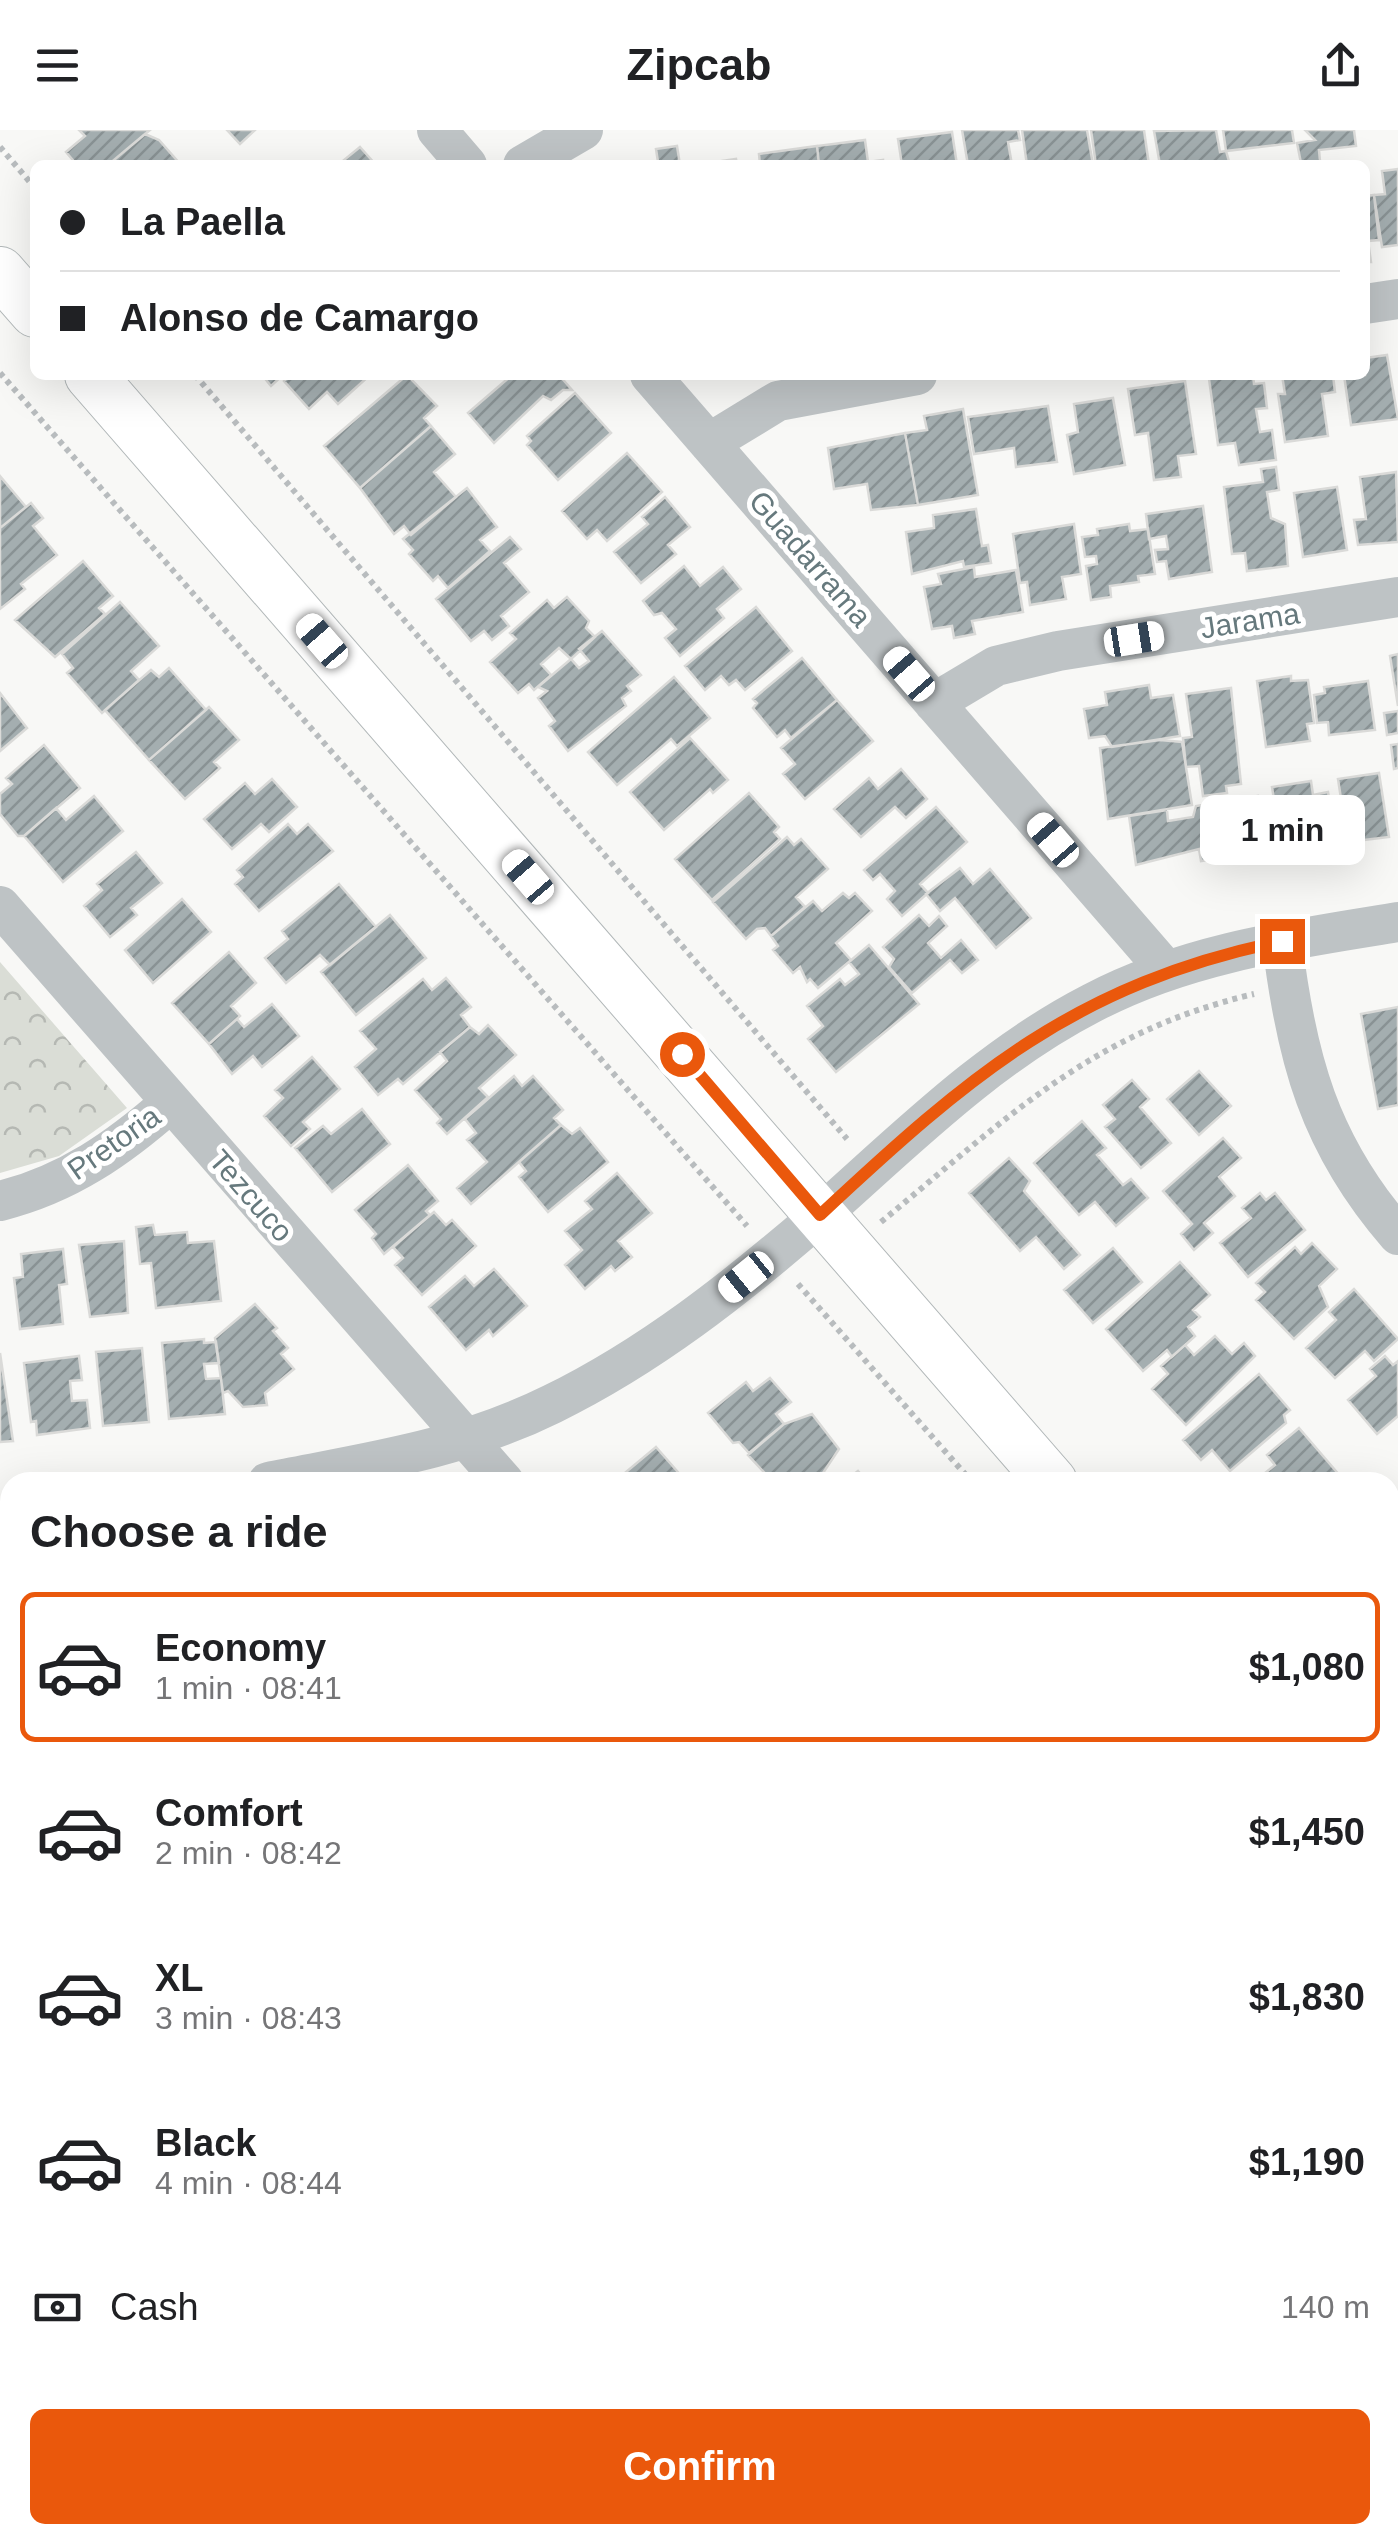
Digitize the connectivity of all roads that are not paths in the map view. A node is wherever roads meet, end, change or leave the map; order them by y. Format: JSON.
{"nodes":[{"id":1,"x":437,"y":130,"type":"edge"},
{"id":2,"x":583,"y":130,"type":"edge"},
{"id":3,"x":464,"y":160,"type":"edge"},
{"id":4,"x":532,"y":160,"type":"edge"},
{"id":5,"x":0,"y":272,"type":"edge"},
{"id":6,"x":1398,"y":299,"type":"edge"},
{"id":7,"x":1370,"y":303,"type":"edge"},
{"id":8,"x":30,"y":306,"type":"edge"},
{"id":9,"x":94,"y":380,"type":"edge"},
{"id":10,"x":654,"y":380,"type":"edge"},
{"id":11,"x":891,"y":380,"type":"edge"},
{"id":12,"x":709,"y":443,"type":"junction"},
{"id":13,"x":1398,"y":597,"type":"edge"},
{"id":14,"x":934,"y":703,"type":"junction"},
{"id":15,"x":0,"y":906,"type":"edge"},
{"id":16,"x":1398,"y":922,"type":"edge"},
{"id":17,"x":1282,"y":941,"type":"junction"},
{"id":18,"x":1166,"y":970,"type":"junction"},
{"id":19,"x":170,"y":1102,"type":"junction"},
{"id":20,"x":0,"y":1200,"type":"edge"},
{"id":21,"x":820,"y":1215,"type":"junction"},
{"id":22,"x":1398,"y":1234,"type":"edge"},
{"id":23,"x":466,"y":1442,"type":"junction"},
{"id":24,"x":318,"y":1472,"type":"edge"},
{"id":25,"x":494,"y":1472,"type":"edge"},
{"id":26,"x":1043,"y":1472,"type":"edge"}],
"edges":[{"from":1,"to":3,"type":"street"},
{"from":2,"to":4,"type":"street"},
{"from":5,"to":8,"type":"main road"},
{"from":6,"to":7,"type":"street"},
{"from":9,"to":21,"type":"main road"},
{"from":10,"to":12,"type":"street","name":"Guadarrama"},
{"from":11,"to":12,"type":"street"},
{"from":12,"to":14,"type":"street","name":"Guadarrama"},
{"from":13,"to":14,"type":"street","name":"Jarama"},
{"from":14,"to":18,"type":"street","name":"Guadarrama"},
{"from":15,"to":19,"type":"street","name":"Tezcuco"},
{"from":16,"to":17,"type":"street"},
{"from":17,"to":18,"type":"street"},
{"from":17,"to":22,"type":"street"},
{"from":18,"to":21,"type":"street"},
{"from":19,"to":20,"type":"street","name":"Pretoria"},
{"from":19,"to":23,"type":"street","name":"Tezcuco"},
{"from":21,"to":23,"type":"street"},
{"from":21,"to":26,"type":"main road"},
{"from":23,"to":24,"type":"street"},
{"from":23,"to":25,"type":"street","name":"Tezcuco"}]}
